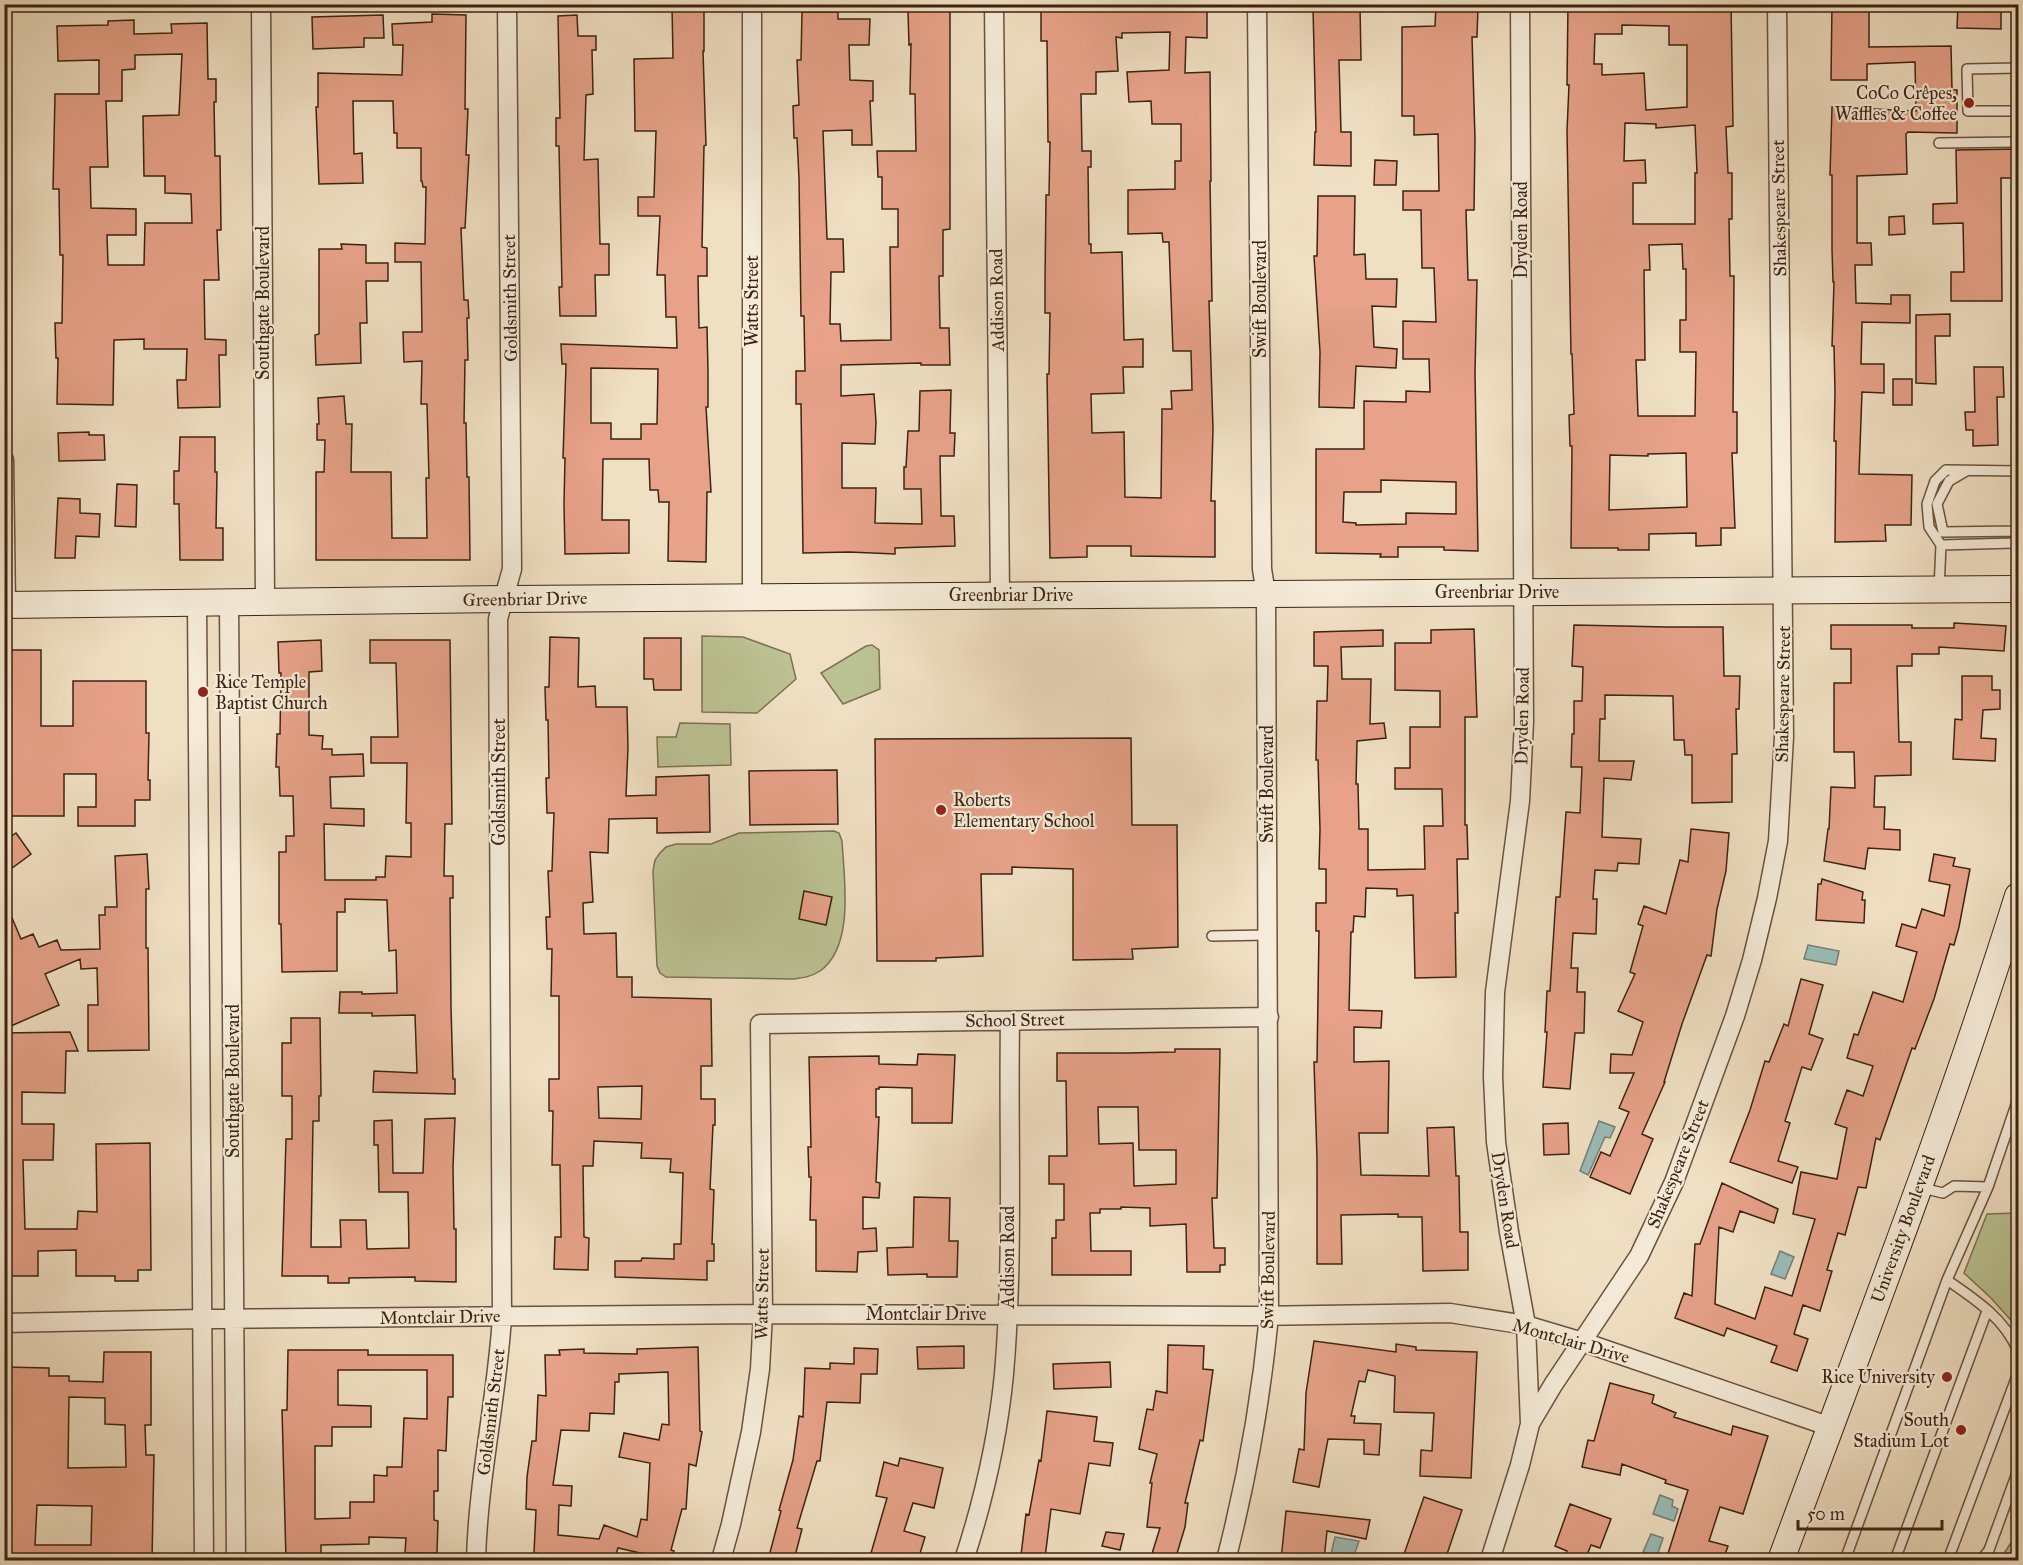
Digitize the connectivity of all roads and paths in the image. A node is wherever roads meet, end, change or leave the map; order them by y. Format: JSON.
{"nodes":[{"id":1,"x":261,"y":4,"type":"edge"},
{"id":2,"x":507,"y":4,"type":"edge"},
{"id":3,"x":752,"y":4,"type":"edge"},
{"id":4,"x":994,"y":4,"type":"edge"},
{"id":5,"x":1257,"y":4,"type":"edge"},
{"id":6,"x":1520,"y":4,"type":"edge"},
{"id":7,"x":1777,"y":4,"type":"edge"},
{"id":8,"x":2019,"y":68,"type":"edge"},
{"id":9,"x":2019,"y":111,"type":"edge"},
{"id":10,"x":2019,"y":142,"type":"edge"},
{"id":11,"x":1938,"y":143,"type":"dead end"},
{"id":12,"x":4,"y":460,"type":"edge"},
{"id":13,"x":1968,"y":470,"type":"junction"},
{"id":14,"x":2019,"y":471,"type":"edge"},
{"id":15,"x":2019,"y":520,"type":"edge"},
{"id":16,"x":2018,"y":531,"type":"edge"},
{"id":17,"x":1941,"y":545,"type":"junction"},
{"id":18,"x":1940,"y":589,"type":"junction"},
{"id":19,"x":2019,"y":589,"type":"edge"},
{"id":20,"x":1783,"y":590,"type":"junction"},
{"id":21,"x":1522,"y":592,"type":"junction"},
{"id":22,"x":1266,"y":594,"type":"junction"},
{"id":23,"x":1000,"y":595,"type":"junction"},
{"id":24,"x":752,"y":597,"type":"junction"},
{"id":25,"x":504,"y":599,"type":"junction"},
{"id":26,"x":230,"y":602,"type":"junction"},
{"id":27,"x":265,"y":602,"type":"junction"},
{"id":28,"x":197,"y":603,"type":"junction"},
{"id":29,"x":5,"y":605,"type":"edge"},
{"id":30,"x":2019,"y":896,"type":"edge"},
{"id":31,"x":1212,"y":936,"type":"dead end"},
{"id":32,"x":1268,"y":936,"type":"junction"},
{"id":33,"x":1269,"y":1017,"type":"junction"},
{"id":34,"x":1010,"y":1021,"type":"junction"},
{"id":35,"x":760,"y":1024,"type":"joint"},
{"id":36,"x":2019,"y":1099,"type":"edge"},
{"id":37,"x":1918,"y":1187,"type":"junction"},
{"id":38,"x":1988,"y":1187,"type":"junction"},
{"id":39,"x":1947,"y":1280,"type":"junction"},
{"id":40,"x":1987,"y":1311,"type":"junction"},
{"id":41,"x":763,"y":1314,"type":"junction"},
{"id":42,"x":1008,"y":1314,"type":"junction"},
{"id":43,"x":1269,"y":1316,"type":"junction"},
{"id":44,"x":502,"y":1317,"type":"junction"},
{"id":45,"x":202,"y":1319,"type":"junction"},
{"id":46,"x":234,"y":1320,"type":"junction"},
{"id":47,"x":4,"y":1323,"type":"edge"},
{"id":48,"x":1526,"y":1325,"type":"junction"},
{"id":49,"x":1583,"y":1342,"type":"junction"},
{"id":50,"x":2019,"y":1351,"type":"edge"},
{"id":51,"x":2019,"y":1373,"type":"edge"},
{"id":52,"x":1530,"y":1424,"type":"junction"},
{"id":53,"x":1831,"y":1426,"type":"junction"},
{"id":54,"x":2019,"y":1470,"type":"edge"},
{"id":55,"x":204,"y":1560,"type":"edge"},
{"id":56,"x":236,"y":1560,"type":"edge"},
{"id":57,"x":476,"y":1560,"type":"edge"},
{"id":58,"x":721,"y":1560,"type":"edge"},
{"id":59,"x":964,"y":1560,"type":"edge"},
{"id":60,"x":1226,"y":1560,"type":"edge"},
{"id":61,"x":1490,"y":1560,"type":"edge"},
{"id":62,"x":1781,"y":1560,"type":"edge"},
{"id":63,"x":1845,"y":1560,"type":"edge"},
{"id":64,"x":1895,"y":1560,"type":"edge"},
{"id":65,"x":1948,"y":1560,"type":"edge"},
{"id":66,"x":1981,"y":1560,"type":"edge"}],
"edges":[{"from":1,"to":27,"type":"street","name":"Southgate Boulevard"},
{"from":2,"to":25,"type":"street","name":"Goldsmith Street"},
{"from":3,"to":24,"type":"street","name":"Watts Street"},
{"from":4,"to":23,"type":"street","name":"Addison Road"},
{"from":5,"to":22,"type":"street","name":"Swift Boulevard"},
{"from":6,"to":21,"type":"street","name":"Dryden Road"},
{"from":7,"to":20,"type":"street","name":"Shakespeare Street"},
{"from":8,"to":9,"type":"lane"},
{"from":10,"to":11,"type":"lane"},
{"from":12,"to":29,"type":"street"},
{"from":13,"to":14,"type":"lane"},
{"from":13,"to":16,"type":"lane"},
{"from":13,"to":17,"type":"lane"},
{"from":15,"to":16,"type":"lane"},
{"from":16,"to":17,"type":"lane"},
{"from":17,"to":18,"type":"lane"},
{"from":18,"to":19,"type":"main road","name":"Greenbriar Drive"},
{"from":18,"to":20,"type":"main road","name":"Greenbriar Drive"},
{"from":20,"to":21,"type":"main road","name":"Greenbriar Drive"},
{"from":20,"to":49,"type":"street","name":"Shakespeare Street"},
{"from":21,"to":22,"type":"main road","name":"Greenbriar Drive"},
{"from":21,"to":48,"type":"street","name":"Dryden Road"},
{"from":22,"to":23,"type":"main road","name":"Greenbriar Drive"},
{"from":22,"to":32,"type":"street","name":"Swift Boulevard"},
{"from":23,"to":24,"type":"main road","name":"Greenbriar Drive"},
{"from":24,"to":25,"type":"main road","name":"Greenbriar Drive"},
{"from":25,"to":27,"type":"main road","name":"Greenbriar Drive"},
{"from":25,"to":44,"type":"street","name":"Goldsmith Street"},
{"from":26,"to":27,"type":"main road","name":"Greenbriar Drive"},
{"from":26,"to":28,"type":"main road","name":"Greenbriar Drive"},
{"from":26,"to":46,"type":"street","name":"Southgate Boulevard"},
{"from":28,"to":29,"type":"main road","name":"Greenbriar Drive"},
{"from":28,"to":45,"type":"street","name":"Southgate Boulevard"},
{"from":30,"to":37,"type":"main road","name":"University Boulevard"},
{"from":31,"to":32,"type":"lane"},
{"from":32,"to":33,"type":"street","name":"Swift Boulevard"},
{"from":33,"to":34,"type":"street","name":"School Street"},
{"from":33,"to":43,"type":"street","name":"Swift Boulevard"},
{"from":34,"to":35,"type":"street","name":"School Street"},
{"from":34,"to":42,"type":"street","name":"Addison Road"},
{"from":35,"to":41,"type":"street","name":"Watts Street"},
{"from":36,"to":38,"type":"lane"},
{"from":37,"to":38,"type":"lane"},
{"from":37,"to":53,"type":"main road","name":"University Boulevard"},
{"from":38,"to":39,"type":"lane"},
{"from":39,"to":40,"type":"lane"},
{"from":39,"to":63,"type":"lane"},
{"from":40,"to":50,"type":"lane"},
{"from":40,"to":64,"type":"lane"},
{"from":41,"to":42,"type":"street","name":"Montclair Drive"},
{"from":41,"to":44,"type":"street","name":"Montclair Drive"},
{"from":41,"to":58,"type":"street","name":"Watts Street"},
{"from":42,"to":43,"type":"street","name":"Montclair Drive"},
{"from":42,"to":59,"type":"street","name":"Addison Road"},
{"from":43,"to":48,"type":"street","name":"Montclair Drive"},
{"from":43,"to":60,"type":"street","name":"Swift Boulevard"},
{"from":44,"to":46,"type":"street","name":"Montclair Drive"},
{"from":44,"to":57,"type":"street","name":"Goldsmith Street"},
{"from":45,"to":46,"type":"street","name":"Montclair Drive"},
{"from":45,"to":47,"type":"street","name":"Montclair Drive"},
{"from":45,"to":55,"type":"street","name":"Southgate Boulevard"},
{"from":46,"to":56,"type":"street","name":"Southgate Boulevard"},
{"from":48,"to":49,"type":"street","name":"Montclair Drive"},
{"from":48,"to":52,"type":"street","name":"Dryden Road"},
{"from":49,"to":52,"type":"street","name":"Dryden Road"},
{"from":49,"to":53,"type":"street","name":"Montclair Drive"},
{"from":51,"to":65,"type":"lane"},
{"from":52,"to":61,"type":"street","name":"Dryden Road"},
{"from":53,"to":62,"type":"main road","name":"University Boulevard"},
{"from":54,"to":66,"type":"lane"}]}
